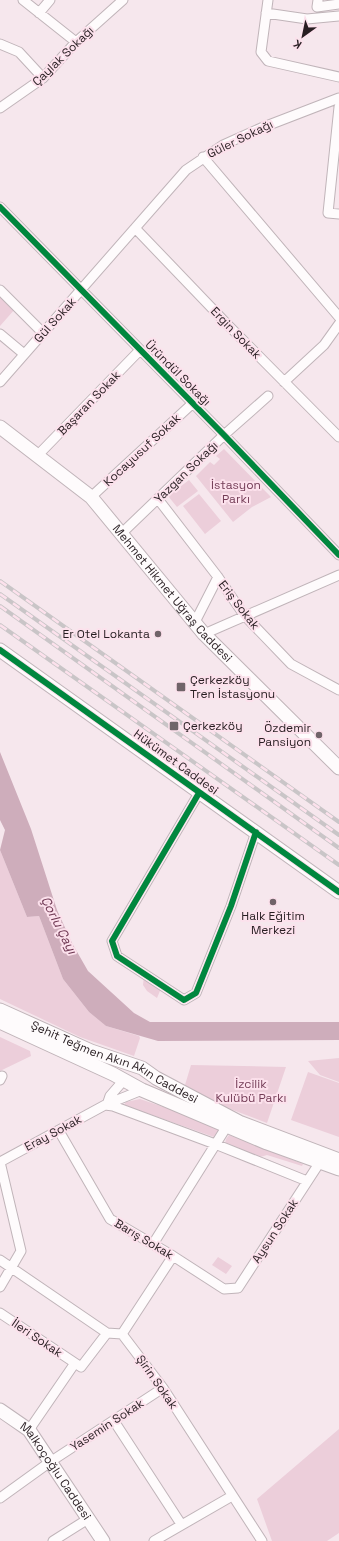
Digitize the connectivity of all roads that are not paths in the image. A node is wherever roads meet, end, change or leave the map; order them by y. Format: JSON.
{"nodes":[{"id":1,"x":23,"y":0,"type":"edge"},
{"id":2,"x":50,"y":0,"type":"edge"},
{"id":3,"x":123,"y":0,"type":"edge"},
{"id":4,"x":268,"y":0,"type":"edge"},
{"id":5,"x":317,"y":4,"type":"edge"},
{"id":6,"x":339,"y":4,"type":"edge"},
{"id":7,"x":39,"y":13,"type":"junction"},
{"id":8,"x":266,"y":13,"type":"junction"},
{"id":9,"x":339,"y":16,"type":"edge"},
{"id":10,"x":76,"y":42,"type":"junction"},
{"id":11,"x":0,"y":44,"type":"edge"},
{"id":12,"x":339,"y":77,"type":"edge"},
{"id":13,"x":43,"y":78,"type":"junction"},
{"id":14,"x":339,"y":98,"type":"edge"},
{"id":15,"x":2,"y":104,"type":"edge"},
{"id":16,"x":339,"y":107,"type":"edge"},
{"id":17,"x":203,"y":157,"type":"junction"},
{"id":18,"x":0,"y":207,"type":"edge"},
{"id":19,"x":339,"y":214,"type":"edge"},
{"id":20,"x":138,"y":224,"type":"junction"},
{"id":21,"x":0,"y":290,"type":"edge"},
{"id":22,"x":81,"y":290,"type":"junction"},
{"id":23,"x":339,"y":317,"type":"edge"},
{"id":24,"x":339,"y":324,"type":"edge"},
{"id":25,"x":43,"y":333,"type":"junction"},
{"id":26,"x":0,"y":334,"type":"edge"},
{"id":27,"x":140,"y":350,"type":"junction"},
{"id":28,"x":24,"y":354,"type":"junction"},
{"id":29,"x":0,"y":382,"type":"edge"},
{"id":30,"x":284,"y":382,"type":"junction"},
{"id":31,"x":268,"y":396,"type":"dead end"},
{"id":32,"x":193,"y":403,"type":"junction"},
{"id":33,"x":0,"y":427,"type":"edge"},
{"id":34,"x":224,"y":435,"type":"junction"},
{"id":35,"x":339,"y":437,"type":"edge"},
{"id":36,"x":38,"y":456,"type":"junction"},
{"id":37,"x":91,"y":497,"type":"junction"},
{"id":38,"x":158,"y":498,"type":"junction"},
{"id":39,"x":122,"y":533,"type":"junction"},
{"id":40,"x":339,"y":555,"type":"edge"},
{"id":41,"x":339,"y":575,"type":"edge"},
{"id":42,"x":218,"y":577,"type":"junction"},
{"id":43,"x":244,"y":615,"type":"junction"},
{"id":44,"x":195,"y":622,"type":"junction"},
{"id":45,"x":204,"y":634,"type":"junction"},
{"id":46,"x":0,"y":650,"type":"edge"},
{"id":47,"x":339,"y":690,"type":"edge"},
{"id":48,"x":339,"y":767,"type":"edge"},
{"id":49,"x":199,"y":793,"type":"junction"},
{"id":50,"x":256,"y":832,"type":"junction"},
{"id":51,"x":339,"y":892,"type":"edge"},
{"id":52,"x":0,"y":1010,"type":"edge"},
{"id":53,"x":0,"y":1022,"type":"edge"},
{"id":54,"x":142,"y":1068,"type":"junction"},
{"id":55,"x":123,"y":1081,"type":"junction"},
{"id":56,"x":142,"y":1090,"type":"junction"},
{"id":57,"x":106,"y":1105,"type":"junction"},
{"id":58,"x":227,"y":1126,"type":"junction"},
{"id":59,"x":59,"y":1131,"type":"junction"},
{"id":60,"x":215,"y":1144,"type":"junction"},
{"id":61,"x":339,"y":1160,"type":"edge"},
{"id":62,"x":0,"y":1162,"type":"edge"},
{"id":63,"x":320,"y":1162,"type":"junction"},
{"id":64,"x":339,"y":1169,"type":"edge"},
{"id":65,"x":307,"y":1181,"type":"junction"},
{"id":66,"x":153,"y":1244,"type":"junction"},
{"id":67,"x":173,"y":1256,"type":"junction"},
{"id":68,"x":0,"y":1260,"type":"edge"},
{"id":69,"x":12,"y":1268,"type":"junction"},
{"id":70,"x":0,"y":1287,"type":"edge"},
{"id":71,"x":224,"y":1289,"type":"joint"},
{"id":72,"x":0,"y":1313,"type":"edge"},
{"id":73,"x":107,"y":1333,"type":"junction"},
{"id":74,"x":122,"y":1334,"type":"junction"},
{"id":75,"x":75,"y":1363,"type":"junction"},
{"id":76,"x":163,"y":1388,"type":"junction"},
{"id":77,"x":0,"y":1410,"type":"edge"},
{"id":78,"x":114,"y":1421,"type":"junction"},
{"id":79,"x":28,"y":1430,"type":"junction"},
{"id":80,"x":50,"y":1462,"type":"junction"},
{"id":81,"x":232,"y":1496,"type":"junction"},
{"id":82,"x":0,"y":1498,"type":"edge"},
{"id":83,"x":88,"y":1519,"type":"junction"},
{"id":84,"x":181,"y":1524,"type":"junction"},
{"id":85,"x":53,"y":1541,"type":"edge"},
{"id":86,"x":102,"y":1541,"type":"edge"},
{"id":87,"x":154,"y":1541,"type":"edge"},
{"id":88,"x":262,"y":1541,"type":"edge"}],
"edges":[{"from":1,"to":7,"type":"street"},
{"from":2,"to":7,"type":"street"},
{"from":3,"to":10,"type":"street","name":"Çaylak Sokağı"},
{"from":4,"to":8,"type":"street"},
{"from":5,"to":6,"type":"street"},
{"from":7,"to":10,"type":"street"},
{"from":8,"to":9,"type":"street"},
{"from":8,"to":12,"type":"street"},
{"from":10,"to":13,"type":"street","name":"Çaylak Sokağı"},
{"from":11,"to":13,"type":"street"},
{"from":13,"to":15,"type":"street","name":"Çaylak Sokağı"},
{"from":14,"to":17,"type":"street","name":"Güler Sokağı"},
{"from":16,"to":19,"type":"street"},
{"from":17,"to":20,"type":"street","name":"Güler Sokağı"},
{"from":17,"to":23,"type":"street"},
{"from":18,"to":22,"type":"street","name":"Üründül Sokağı"},
{"from":20,"to":22,"type":"street","name":"Gül Sokak"},
{"from":20,"to":30,"type":"street","name":"Ergin Sokak"},
{"from":21,"to":25,"type":"street"},
{"from":22,"to":25,"type":"street","name":"Gül Sokak"},
{"from":22,"to":27,"type":"street","name":"Üründül Sokağı"},
{"from":24,"to":30,"type":"street"},
{"from":25,"to":28,"type":"street","name":"Gül Sokak"},
{"from":26,"to":28,"type":"street"},
{"from":27,"to":32,"type":"street","name":"Üründül Sokağı"},
{"from":27,"to":36,"type":"street","name":"Başaran Sokak"},
{"from":28,"to":29,"type":"street","name":"Gül Sokak"},
{"from":30,"to":35,"type":"street","name":"Ergin Sokak"},
{"from":31,"to":34,"type":"street","name":"Yazgan Sokağı"},
{"from":32,"to":34,"type":"street","name":"Üründül Sokağı"},
{"from":32,"to":37,"type":"street","name":"Kocayusuf Sokak"},
{"from":33,"to":36,"type":"main road","name":"Mehmet Hikmet Uğraş Caddesi"},
{"from":34,"to":38,"type":"street","name":"Yazgan Sokağı"},
{"from":34,"to":40,"type":"street","name":"Üründül Sokağı"},
{"from":36,"to":37,"type":"main road","name":"Mehmet Hikmet Uğraş Caddesi"},
{"from":37,"to":39,"type":"main road","name":"Mehmet Hikmet Uğraş Caddesi"},
{"from":38,"to":39,"type":"street","name":"Yazgan Sokağı"},
{"from":38,"to":42,"type":"street","name":"Eriş Sokak"},
{"from":39,"to":44,"type":"main road","name":"Mehmet Hikmet Uğraş Caddesi"},
{"from":41,"to":43,"type":"street"},
{"from":42,"to":43,"type":"street","name":"Eriş Sokak"},
{"from":42,"to":44,"type":"street"},
{"from":43,"to":45,"type":"street"},
{"from":43,"to":47,"type":"street","name":"Eriş Sokak"},
{"from":44,"to":45,"type":"main road","name":"Mehmet Hikmet Uğraş Caddesi"},
{"from":45,"to":48,"type":"main road","name":"Mehmet Hikmet Uğraş Caddesi"},
{"from":46,"to":49,"type":"main road","name":"Hükümet Caddesi"},
{"from":49,"to":50,"type":"main road","name":"Hükümet Caddesi"},
{"from":49,"to":50,"type":"street"},
{"from":50,"to":51,"type":"main road","name":"Hükümet Caddesi"},
{"from":52,"to":54,"type":"main road","name":"Şehit Teğmen Akın Akın Caddesi"},
{"from":53,"to":55,"type":"main road","name":"Şehit Teğmen Akın Akın Caddesi"},
{"from":54,"to":55,"type":"main road"},
{"from":54,"to":56,"type":"main road"},
{"from":54,"to":61,"type":"main road","name":"Şehit Teğmen Akın Akın Caddesi"},
{"from":55,"to":56,"type":"main road","name":"Şehit Teğmen Akın Akın Caddesi"},
{"from":55,"to":57,"type":"street"},
{"from":56,"to":57,"type":"street","name":"Eray Sokak"},
{"from":56,"to":58,"type":"main road","name":"Şehit Teğmen Akın Akın Caddesi"},
{"from":57,"to":59,"type":"street","name":"Eray Sokak"},
{"from":57,"to":60,"type":"street"},
{"from":58,"to":60,"type":"street"},
{"from":58,"to":63,"type":"main road","name":"Şehit Teğmen Akın Akın Caddesi"},
{"from":59,"to":62,"type":"street","name":"Eray Sokak"},
{"from":59,"to":66,"type":"street","name":"Barış Sokak"},
{"from":60,"to":65,"type":"street"},
{"from":60,"to":66,"type":"street"},
{"from":62,"to":69,"type":"street"},
{"from":63,"to":64,"type":"main road","name":"Şehit Teğmen Akın Akın Caddesi"},
{"from":63,"to":65,"type":"street","name":"Aysun Sokak"},
{"from":65,"to":71,"type":"street","name":"Aysun Sokak"},
{"from":66,"to":67,"type":"street","name":"Barış Sokak"},
{"from":67,"to":71,"type":"street","name":"Barış Sokak"},
{"from":67,"to":74,"type":"street"},
{"from":68,"to":69,"type":"street"},
{"from":69,"to":70,"type":"street"},
{"from":69,"to":73,"type":"street"},
{"from":72,"to":75,"type":"street","name":"İleri Sokak"},
{"from":73,"to":74,"type":"street"},
{"from":73,"to":75,"type":"street"},
{"from":74,"to":76,"type":"street","name":"Şirin Sokak"},
{"from":75,"to":79,"type":"street"},
{"from":76,"to":78,"type":"street","name":"Yasemin Sokak"},
{"from":76,"to":81,"type":"street","name":"Şirin Sokak"},
{"from":77,"to":79,"type":"main road","name":"Malkoçoğlu Caddesi"},
{"from":78,"to":80,"type":"street","name":"Yasemin Sokak"},
{"from":78,"to":84,"type":"street"},
{"from":79,"to":80,"type":"main road","name":"Malkoçoğlu Caddesi"},
{"from":80,"to":82,"type":"street","name":"Yasemin Sokak"},
{"from":80,"to":83,"type":"main road","name":"Malkoçoğlu Caddesi"},
{"from":81,"to":84,"type":"street"},
{"from":81,"to":88,"type":"street","name":"Şirin Sokak"},
{"from":83,"to":85,"type":"street"},
{"from":83,"to":86,"type":"main road","name":"Malkoçoğlu Caddesi"},
{"from":84,"to":87,"type":"street"}]}
